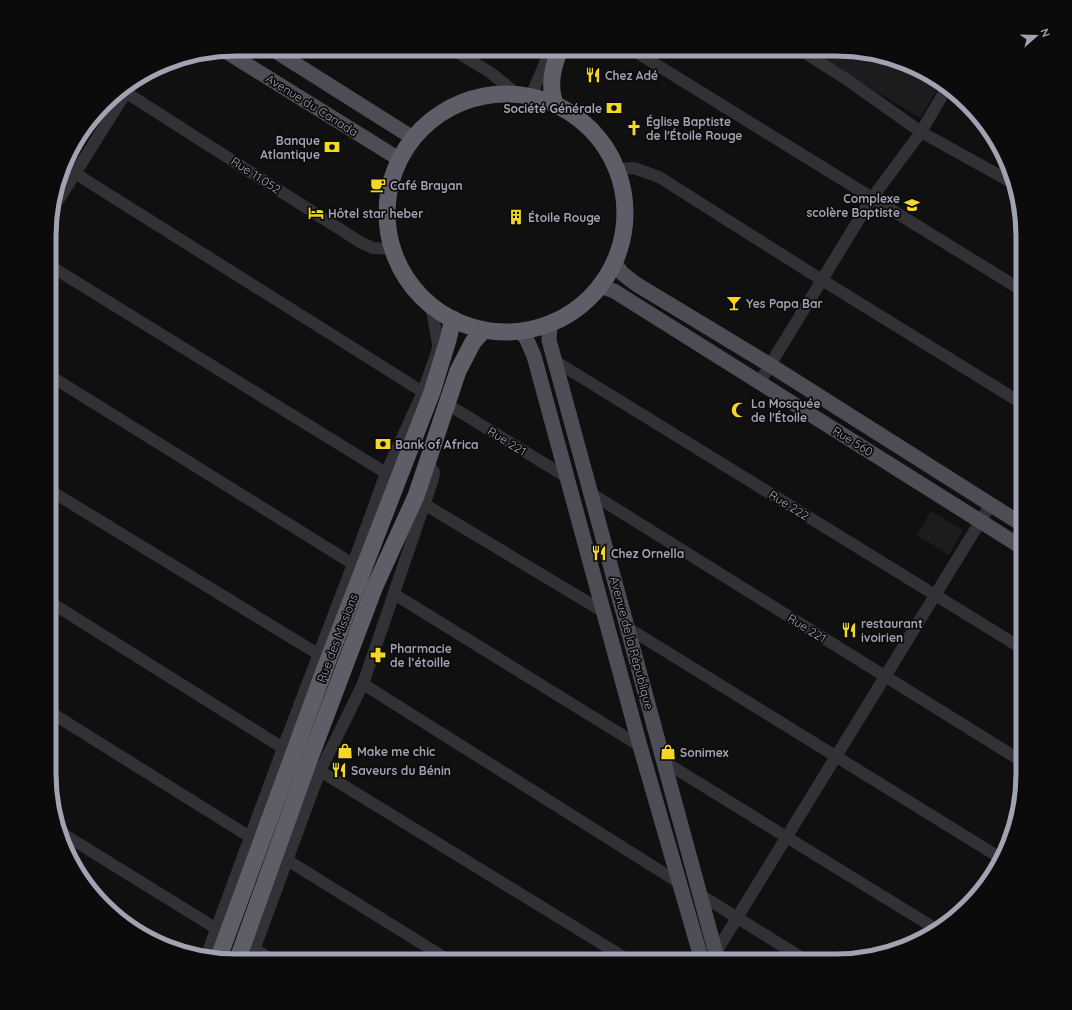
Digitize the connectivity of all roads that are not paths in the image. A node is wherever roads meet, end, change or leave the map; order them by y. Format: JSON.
{"nodes":[{"id":1,"x":233,"y":56,"type":"edge"},
{"id":2,"x":283,"y":56,"type":"edge"},
{"id":3,"x":463,"y":56,"type":"edge"},
{"id":4,"x":547,"y":56,"type":"edge"},
{"id":5,"x":558,"y":56,"type":"edge"},
{"id":6,"x":643,"y":56,"type":"edge"},
{"id":7,"x":811,"y":56,"type":"edge"},
{"id":8,"x":129,"y":91,"type":"edge"},
{"id":9,"x":944,"y":92,"type":"edge"},
{"id":10,"x":524,"y":94,"type":"junction"},
{"id":11,"x":119,"y":99,"type":"edge"},
{"id":12,"x":555,"y":103,"type":"junction"},
{"id":13,"x":921,"y":132,"type":"junction"},
{"id":14,"x":413,"y":138,"type":"junction"},
{"id":15,"x":399,"y":160,"type":"junction"},
{"id":16,"x":617,"y":169,"type":"junction"},
{"id":17,"x":70,"y":171,"type":"edge"},
{"id":18,"x":1007,"y":179,"type":"edge"},
{"id":19,"x":63,"y":186,"type":"edge"},
{"id":20,"x":872,"y":198,"type":"junction"},
{"id":21,"x":393,"y":250,"type":"junction"},
{"id":22,"x":614,"y":263,"type":"junction"},
{"id":23,"x":56,"y":269,"type":"edge"},
{"id":24,"x":822,"y":280,"type":"junction"},
{"id":25,"x":600,"y":286,"type":"junction"},
{"id":26,"x":1016,"y":287,"type":"edge"},
{"id":27,"x":431,"y":305,"type":"junction"},
{"id":28,"x":453,"y":319,"type":"junction"},
{"id":29,"x":550,"y":324,"type":"junction"},
{"id":30,"x":484,"y":330,"type":"junction"},
{"id":31,"x":520,"y":332,"type":"junction"},
{"id":32,"x":555,"y":361,"type":"junction"},
{"id":33,"x":770,"y":365,"type":"junction"},
{"id":34,"x":56,"y":379,"type":"edge"},
{"id":35,"x":759,"y":383,"type":"junction"},
{"id":36,"x":423,"y":392,"type":"junction"},
{"id":37,"x":1016,"y":400,"type":"edge"},
{"id":38,"x":447,"y":404,"type":"junction"},
{"id":39,"x":428,"y":462,"type":"junction"},
{"id":40,"x":386,"y":473,"type":"junction"},
{"id":41,"x":568,"y":478,"type":"junction"},
{"id":42,"x":56,"y":494,"type":"edge"},
{"id":43,"x":592,"y":494,"type":"junction"},
{"id":44,"x":424,"y":504,"type":"junction"},
{"id":45,"x":991,"y":504,"type":"junction"},
{"id":46,"x":981,"y":520,"type":"junction"},
{"id":47,"x":1016,"y":520,"type":"edge"},
{"id":48,"x":1016,"y":543,"type":"edge"},
{"id":49,"x":353,"y":564,"type":"junction"},
{"id":50,"x":394,"y":594,"type":"junction"},
{"id":51,"x":935,"y":595,"type":"junction"},
{"id":52,"x":56,"y":608,"type":"edge"},
{"id":53,"x":604,"y":612,"type":"junction"},
{"id":54,"x":628,"y":628,"type":"junction"},
{"id":55,"x":1016,"y":645,"type":"edge"},
{"id":56,"x":318,"y":654,"type":"junction"},
{"id":57,"x":885,"y":676,"type":"junction"},
{"id":58,"x":363,"y":684,"type":"junction"},
{"id":59,"x":56,"y":716,"type":"edge"},
{"id":60,"x":640,"y":746,"type":"junction"},
{"id":61,"x":283,"y":748,"type":"junction"},
{"id":62,"x":836,"y":756,"type":"junction"},
{"id":63,"x":1016,"y":758,"type":"edge"},
{"id":64,"x":663,"y":761,"type":"junction"},
{"id":65,"x":320,"y":771,"type":"junction"},
{"id":66,"x":68,"y":837,"type":"edge"},
{"id":67,"x":250,"y":837,"type":"junction"},
{"id":68,"x":786,"y":837,"type":"junction"},
{"id":69,"x":996,"y":855,"type":"edge"},
{"id":70,"x":287,"y":860,"type":"junction"},
{"id":71,"x":680,"y":884,"type":"junction"},
{"id":72,"x":699,"y":894,"type":"junction"},
{"id":73,"x":737,"y":918,"type":"junction"},
{"id":74,"x":932,"y":926,"type":"edge"},
{"id":75,"x":217,"y":929,"type":"junction"},
{"id":76,"x":255,"y":949,"type":"junction"},
{"id":77,"x":208,"y":952,"type":"edge"},
{"id":78,"x":220,"y":953,"type":"edge"},
{"id":79,"x":240,"y":954,"type":"edge"},
{"id":80,"x":253,"y":954,"type":"edge"},
{"id":81,"x":263,"y":954,"type":"edge"},
{"id":82,"x":439,"y":954,"type":"edge"},
{"id":83,"x":619,"y":954,"type":"edge"},
{"id":84,"x":700,"y":954,"type":"edge"},
{"id":85,"x":716,"y":954,"type":"edge"},
{"id":86,"x":718,"y":954,"type":"edge"},
{"id":87,"x":796,"y":954,"type":"edge"}],
"edges":[{"from":1,"to":15,"type":"main road","name":"Avenue du Canada"},
{"from":2,"to":14,"type":"main road"},
{"from":3,"to":10,"type":"street"},
{"from":4,"to":10,"type":"street"},
{"from":5,"to":12,"type":"highway"},
{"from":6,"to":20,"type":"street"},
{"from":7,"to":13,"type":"street"},
{"from":8,"to":21,"type":"street","name":"Rue 11.052"},
{"from":9,"to":13,"type":"street"},
{"from":10,"to":12,"type":"highway"},
{"from":10,"to":14,"type":"highway"},
{"from":11,"to":17,"type":"street"},
{"from":12,"to":16,"type":"highway"},
{"from":13,"to":18,"type":"street"},
{"from":13,"to":20,"type":"street"},
{"from":14,"to":15,"type":"highway"},
{"from":15,"to":21,"type":"highway"},
{"from":16,"to":22,"type":"highway"},
{"from":16,"to":24,"type":"street"},
{"from":17,"to":19,"type":"street"},
{"from":17,"to":36,"type":"street"},
{"from":20,"to":24,"type":"street"},
{"from":20,"to":26,"type":"street"},
{"from":21,"to":27,"type":"highway"},
{"from":22,"to":25,"type":"highway"},
{"from":22,"to":33,"type":"main road","name":"Rue 560"},
{"from":23,"to":40,"type":"street"},
{"from":24,"to":33,"type":"street"},
{"from":24,"to":37,"type":"street"},
{"from":25,"to":29,"type":"highway"},
{"from":25,"to":35,"type":"main road","name":"Rue 560"},
{"from":27,"to":28,"type":"highway"},
{"from":27,"to":36,"type":"street"},
{"from":28,"to":30,"type":"highway"},
{"from":28,"to":78,"type":"highway","name":"Rue des Missions"},
{"from":29,"to":31,"type":"highway"},
{"from":29,"to":32,"type":"main road","name":"Avenue de la République"},
{"from":30,"to":31,"type":"highway"},
{"from":30,"to":38,"type":"highway","name":"Rue des Missions"},
{"from":31,"to":41,"type":"main road","name":"Avenue de la République"},
{"from":32,"to":43,"type":"main road","name":"Avenue de la République"},
{"from":32,"to":51,"type":"street","name":"Rue 222"},
{"from":33,"to":35,"type":"street"},
{"from":33,"to":45,"type":"main road","name":"Rue 560"},
{"from":34,"to":49,"type":"street"},
{"from":35,"to":46,"type":"main road","name":"Rue 560"},
{"from":36,"to":40,"type":"street"},
{"from":38,"to":39,"type":"highway","name":"Rue des Missions"},
{"from":38,"to":41,"type":"street","name":"Rue 221"},
{"from":39,"to":44,"type":"street"},
{"from":39,"to":79,"type":"highway","name":"Rue des Missions"},
{"from":40,"to":49,"type":"street"},
{"from":41,"to":53,"type":"main road","name":"Avenue de la République"},
{"from":42,"to":56,"type":"street"},
{"from":43,"to":54,"type":"main road","name":"Avenue de la République"},
{"from":43,"to":57,"type":"street","name":"Rue 221"},
{"from":44,"to":50,"type":"street"},
{"from":44,"to":53,"type":"street"},
{"from":45,"to":46,"type":"street"},
{"from":45,"to":47,"type":"main road","name":"Rue 560"},
{"from":46,"to":48,"type":"main road","name":"Rue 560"},
{"from":46,"to":51,"type":"street"},
{"from":49,"to":56,"type":"street"},
{"from":50,"to":58,"type":"street"},
{"from":50,"to":60,"type":"street"},
{"from":51,"to":55,"type":"street","name":"Rue 222"},
{"from":51,"to":57,"type":"street"},
{"from":52,"to":61,"type":"street"},
{"from":53,"to":60,"type":"main road","name":"Avenue de la République"},
{"from":54,"to":62,"type":"street"},
{"from":54,"to":64,"type":"main road","name":"Avenue de la République"},
{"from":56,"to":61,"type":"street"},
{"from":57,"to":62,"type":"street"},
{"from":57,"to":63,"type":"street","name":"Rue 221"},
{"from":58,"to":65,"type":"street"},
{"from":58,"to":71,"type":"street"},
{"from":59,"to":67,"type":"street"},
{"from":60,"to":71,"type":"main road","name":"Avenue de la République"},
{"from":61,"to":67,"type":"street"},
{"from":62,"to":68,"type":"street"},
{"from":62,"to":69,"type":"street"},
{"from":64,"to":68,"type":"street"},
{"from":64,"to":72,"type":"main road","name":"Avenue de la République"},
{"from":65,"to":70,"type":"street"},
{"from":65,"to":83,"type":"street"},
{"from":66,"to":75,"type":"street"},
{"from":67,"to":75,"type":"street"},
{"from":68,"to":73,"type":"street"},
{"from":68,"to":74,"type":"street"},
{"from":70,"to":76,"type":"street"},
{"from":70,"to":82,"type":"street"},
{"from":71,"to":84,"type":"main road","name":"Avenue de la République"},
{"from":72,"to":73,"type":"street"},
{"from":72,"to":85,"type":"main road","name":"Avenue de la République"},
{"from":73,"to":86,"type":"street"},
{"from":73,"to":87,"type":"street"},
{"from":75,"to":77,"type":"street"},
{"from":76,"to":80,"type":"street"},
{"from":76,"to":81,"type":"street"}]}
